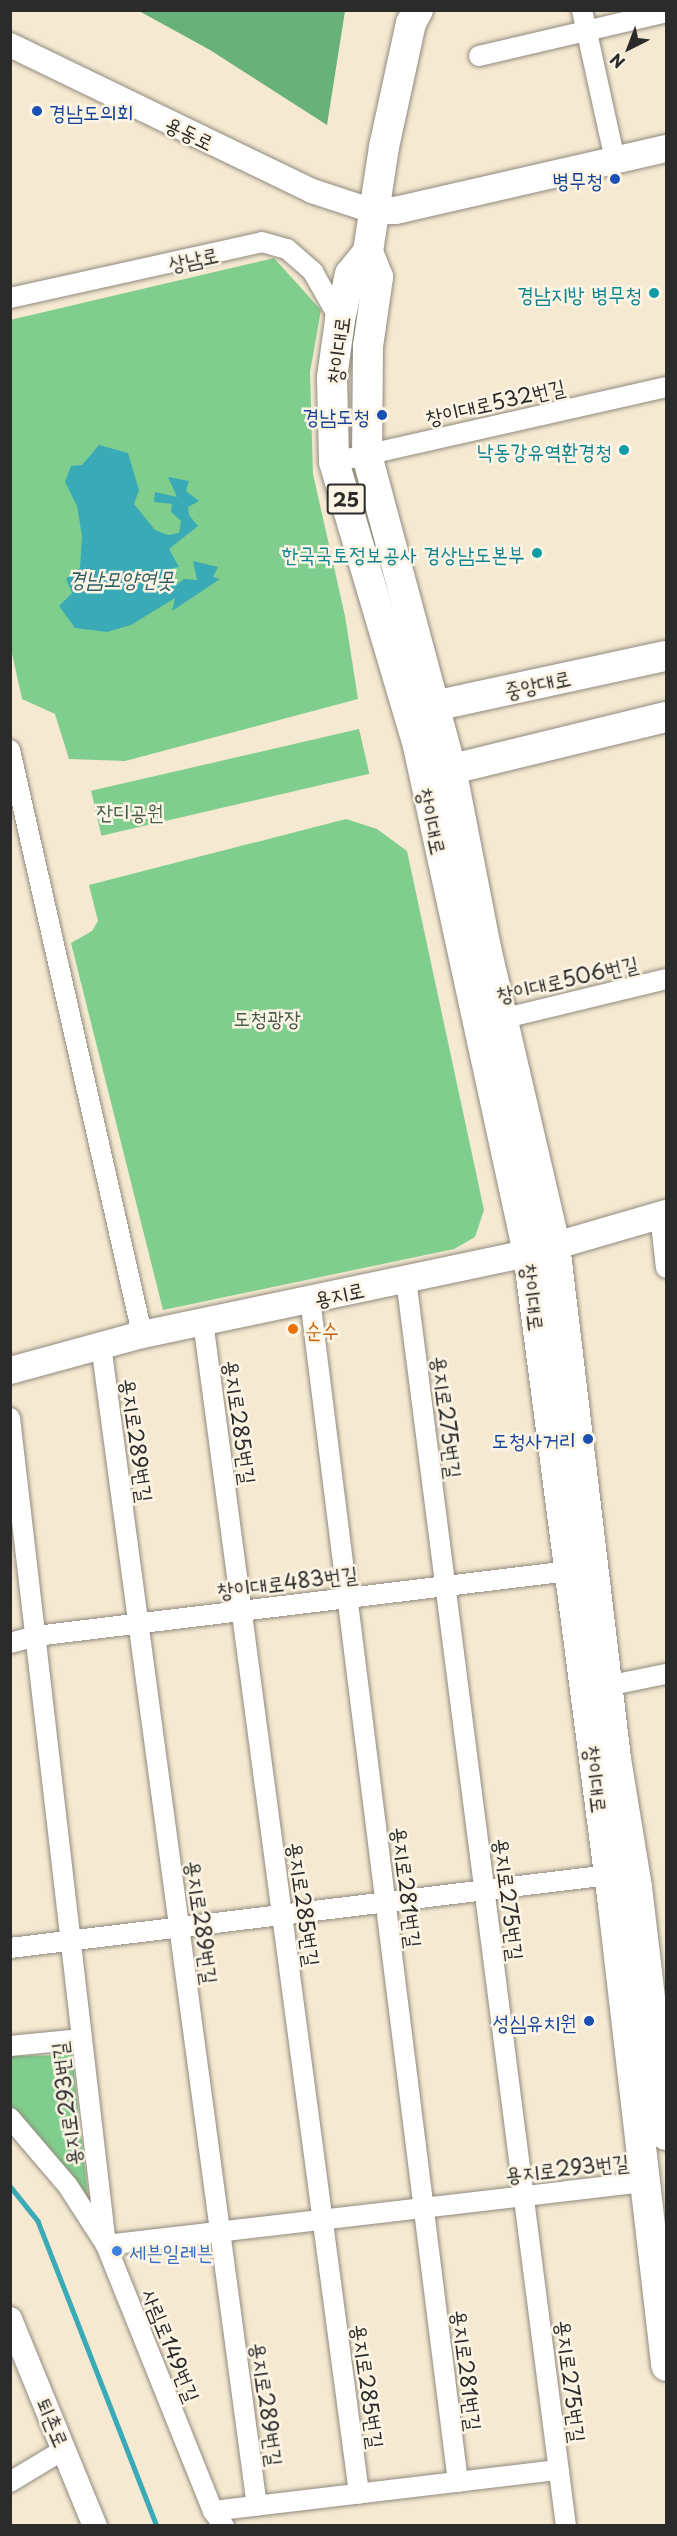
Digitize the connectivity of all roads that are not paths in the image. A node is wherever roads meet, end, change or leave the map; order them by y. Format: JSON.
{"nodes":[{"id":1,"x":582,"y":10,"type":"edge"},
{"id":2,"x":666,"y":12,"type":"edge"},
{"id":3,"x":412,"y":15,"type":"edge"},
{"id":4,"x":586,"y":30,"type":"junction"},
{"id":5,"x":10,"y":45,"type":"edge"},
{"id":6,"x":479,"y":56,"type":"dead end"},
{"id":7,"x":666,"y":148,"type":"edge"},
{"id":8,"x":615,"y":160,"type":"junction"},
{"id":9,"x":373,"y":211,"type":"junction"},
{"id":10,"x":368,"y":252,"type":"junction"},
{"id":11,"x":10,"y":298,"type":"edge"},
{"id":12,"x":340,"y":320,"type":"junction"},
{"id":13,"x":666,"y":387,"type":"edge"},
{"id":14,"x":367,"y":455,"type":"junction"},
{"id":15,"x":334,"y":462,"type":"junction"},
{"id":16,"x":666,"y":656,"type":"edge"},
{"id":17,"x":421,"y":706,"type":"junction"},
{"id":18,"x":666,"y":717,"type":"edge"},
{"id":19,"x":10,"y":750,"type":"edge"},
{"id":20,"x":437,"y":773,"type":"junction"},
{"id":21,"x":666,"y":979,"type":"edge"},
{"id":22,"x":491,"y":1021,"type":"junction"},
{"id":23,"x":663,"y":1214,"type":"edge"},
{"id":24,"x":542,"y":1249,"type":"junction"},
{"id":25,"x":666,"y":1268,"type":"edge"},
{"id":26,"x":406,"y":1279,"type":"junction"},
{"id":27,"x":310,"y":1299,"type":"junction"},
{"id":28,"x":203,"y":1321,"type":"junction"},
{"id":29,"x":142,"y":1334,"type":"junction"},
{"id":30,"x":101,"y":1345,"type":"junction"},
{"id":31,"x":10,"y":1370,"type":"edge"},
{"id":32,"x":10,"y":1418,"type":"edge"},
{"id":33,"x":569,"y":1571,"type":"junction"},
{"id":34,"x":445,"y":1586,"type":"junction"},
{"id":35,"x":347,"y":1598,"type":"junction"},
{"id":36,"x":242,"y":1611,"type":"junction"},
{"id":37,"x":139,"y":1624,"type":"junction"},
{"id":38,"x":36,"y":1636,"type":"junction"},
{"id":39,"x":10,"y":1643,"type":"edge"},
{"id":40,"x":666,"y":1674,"type":"edge"},
{"id":41,"x":596,"y":1688,"type":"junction"},
{"id":42,"x":609,"y":1875,"type":"junction"},
{"id":43,"x":484,"y":1890,"type":"junction"},
{"id":44,"x":385,"y":1902,"type":"junction"},
{"id":45,"x":282,"y":1915,"type":"junction"},
{"id":46,"x":180,"y":1927,"type":"junction"},
{"id":47,"x":70,"y":1941,"type":"junction"},
{"id":48,"x":10,"y":1948,"type":"edge"},
{"id":49,"x":82,"y":2039,"type":"junction"},
{"id":50,"x":10,"y":2046,"type":"edge"},
{"id":51,"x":10,"y":2118,"type":"edge"},
{"id":52,"x":666,"y":2135,"type":"edge"},
{"id":53,"x":645,"y":2182,"type":"junction"},
{"id":54,"x":524,"y":2196,"type":"junction"},
{"id":55,"x":424,"y":2208,"type":"junction"},
{"id":56,"x":322,"y":2220,"type":"junction"},
{"id":57,"x":658,"y":2221,"type":"edge"},
{"id":58,"x":220,"y":2232,"type":"junction"},
{"id":59,"x":106,"y":2245,"type":"junction"},
{"id":60,"x":10,"y":2319,"type":"edge"},
{"id":61,"x":666,"y":2366,"type":"edge"},
{"id":62,"x":65,"y":2449,"type":"junction"},
{"id":63,"x":559,"y":2470,"type":"junction"},
{"id":64,"x":10,"y":2482,"type":"edge"},
{"id":65,"x":458,"y":2482,"type":"junction"},
{"id":66,"x":358,"y":2494,"type":"junction"},
{"id":67,"x":257,"y":2506,"type":"junction"},
{"id":68,"x":219,"y":2518,"type":"edge"},
{"id":69,"x":95,"y":2526,"type":"edge"},
{"id":70,"x":566,"y":2526,"type":"edge"}],
"edges":[{"from":1,"to":4,"type":"street"},
{"from":2,"to":4,"type":"street"},
{"from":3,"to":9,"type":"main road","name":"창이대로"},
{"from":4,"to":6,"type":"street"},
{"from":4,"to":8,"type":"street"},
{"from":5,"to":9,"type":"street","name":"용동로"},
{"from":7,"to":8,"type":"main road"},
{"from":8,"to":9,"type":"main road"},
{"from":9,"to":10,"type":"main road","name":"창이대로"},
{"from":10,"to":12,"type":"main road","name":"창이대로","number":"25"},
{"from":10,"to":14,"type":"main road","name":"창이대로"},
{"from":11,"to":12,"type":"street","name":"상남로"},
{"from":12,"to":15,"type":"main road","name":"창이대로","number":"25"},
{"from":13,"to":14,"type":"street","name":"창이대로532번길"},
{"from":14,"to":15,"type":"street","name":"창이대로532번길"},
{"from":14,"to":17,"type":"main road","name":"창이대로"},
{"from":15,"to":17,"type":"main road","name":"창이대로","number":"25"},
{"from":16,"to":17,"type":"main road","name":"중앙대로"},
{"from":17,"to":20,"type":"main road","name":"창이대로"},
{"from":17,"to":20,"type":"main road","name":"창이대로","number":"25"},
{"from":18,"to":20,"type":"main road"},
{"from":19,"to":29,"type":"street"},
{"from":20,"to":22,"type":"main road","name":"창이대로"},
{"from":21,"to":22,"type":"street","name":"창이대로506번길"},
{"from":22,"to":24,"type":"main road","name":"창이대로"},
{"from":23,"to":24,"type":"main road","name":"용지로"},
{"from":23,"to":25,"type":"street"},
{"from":24,"to":26,"type":"main road","name":"용지로"},
{"from":24,"to":33,"type":"main road","name":"창이대로"},
{"from":24,"to":41,"type":"main road","name":"창이대로"},
{"from":26,"to":27,"type":"main road","name":"용지로"},
{"from":26,"to":34,"type":"street","name":"용지로275번길"},
{"from":27,"to":28,"type":"main road","name":"용지로"},
{"from":27,"to":35,"type":"street","name":"용지로281번길"},
{"from":28,"to":29,"type":"main road","name":"용지로"},
{"from":28,"to":36,"type":"street","name":"용지로285번길"},
{"from":29,"to":30,"type":"main road","name":"용지로"},
{"from":30,"to":31,"type":"main road","name":"용지로"},
{"from":30,"to":37,"type":"street","name":"용지로289번길"},
{"from":32,"to":38,"type":"street","name":"용지로293번길"},
{"from":33,"to":34,"type":"street","name":"창이대로483번길"},
{"from":33,"to":41,"type":"main road","name":"창이대로"},
{"from":34,"to":35,"type":"street","name":"창이대로483번길"},
{"from":34,"to":43,"type":"street","name":"용지로275번길"},
{"from":35,"to":36,"type":"street","name":"창이대로483번길"},
{"from":35,"to":44,"type":"street","name":"용지로281번길"},
{"from":36,"to":37,"type":"street","name":"창이대로483번길"},
{"from":36,"to":45,"type":"street","name":"용지로285번길"},
{"from":37,"to":38,"type":"street","name":"창이대로483번길"},
{"from":37,"to":46,"type":"street","name":"용지로289번길"},
{"from":38,"to":39,"type":"street","name":"창이대로483번길"},
{"from":38,"to":47,"type":"street","name":"용지로293번길"},
{"from":40,"to":41,"type":"street"},
{"from":41,"to":42,"type":"main road","name":"창이대로"},
{"from":41,"to":52,"type":"main road","name":"창이대로"},
{"from":42,"to":43,"type":"street"},
{"from":42,"to":53,"type":"main road","name":"창이대로"},
{"from":43,"to":44,"type":"street"},
{"from":43,"to":54,"type":"street","name":"용지로275번길"},
{"from":44,"to":45,"type":"street"},
{"from":44,"to":55,"type":"street","name":"용지로281번길"},
{"from":45,"to":46,"type":"street"},
{"from":45,"to":56,"type":"street","name":"용지로285번길"},
{"from":46,"to":47,"type":"street"},
{"from":46,"to":58,"type":"street","name":"용지로289번길"},
{"from":47,"to":48,"type":"street"},
{"from":47,"to":49,"type":"street","name":"용지로293번길"},
{"from":49,"to":50,"type":"street"},
{"from":49,"to":59,"type":"street","name":"용지로293번길"},
{"from":51,"to":59,"type":"street","name":"사림로149번길"},
{"from":53,"to":54,"type":"street","name":"용지로293번길"},
{"from":53,"to":57,"type":"main road","name":"창이대로"},
{"from":54,"to":55,"type":"street","name":"용지로293번길"},
{"from":54,"to":63,"type":"street","name":"용지로275번길"},
{"from":55,"to":56,"type":"street","name":"용지로293번길"},
{"from":55,"to":65,"type":"street","name":"용지로281번길"},
{"from":56,"to":58,"type":"street","name":"용지로293번길"},
{"from":56,"to":66,"type":"street","name":"용지로285번길"},
{"from":57,"to":61,"type":"main road","name":"창이대로"},
{"from":58,"to":59,"type":"street","name":"용지로293번길"},
{"from":58,"to":67,"type":"street","name":"용지로289번길"},
{"from":59,"to":68,"type":"street","name":"사림로149번길"},
{"from":60,"to":62,"type":"street","name":"퇴촌로"},
{"from":62,"to":64,"type":"street"},
{"from":62,"to":69,"type":"street","name":"퇴촌로"},
{"from":63,"to":65,"type":"street","name":"사림로149번길"},
{"from":63,"to":70,"type":"street","name":"용지로275번길"},
{"from":65,"to":66,"type":"street","name":"사림로149번길"},
{"from":66,"to":67,"type":"street","name":"사림로149번길"},
{"from":67,"to":68,"type":"street","name":"사림로149번길"}]}
